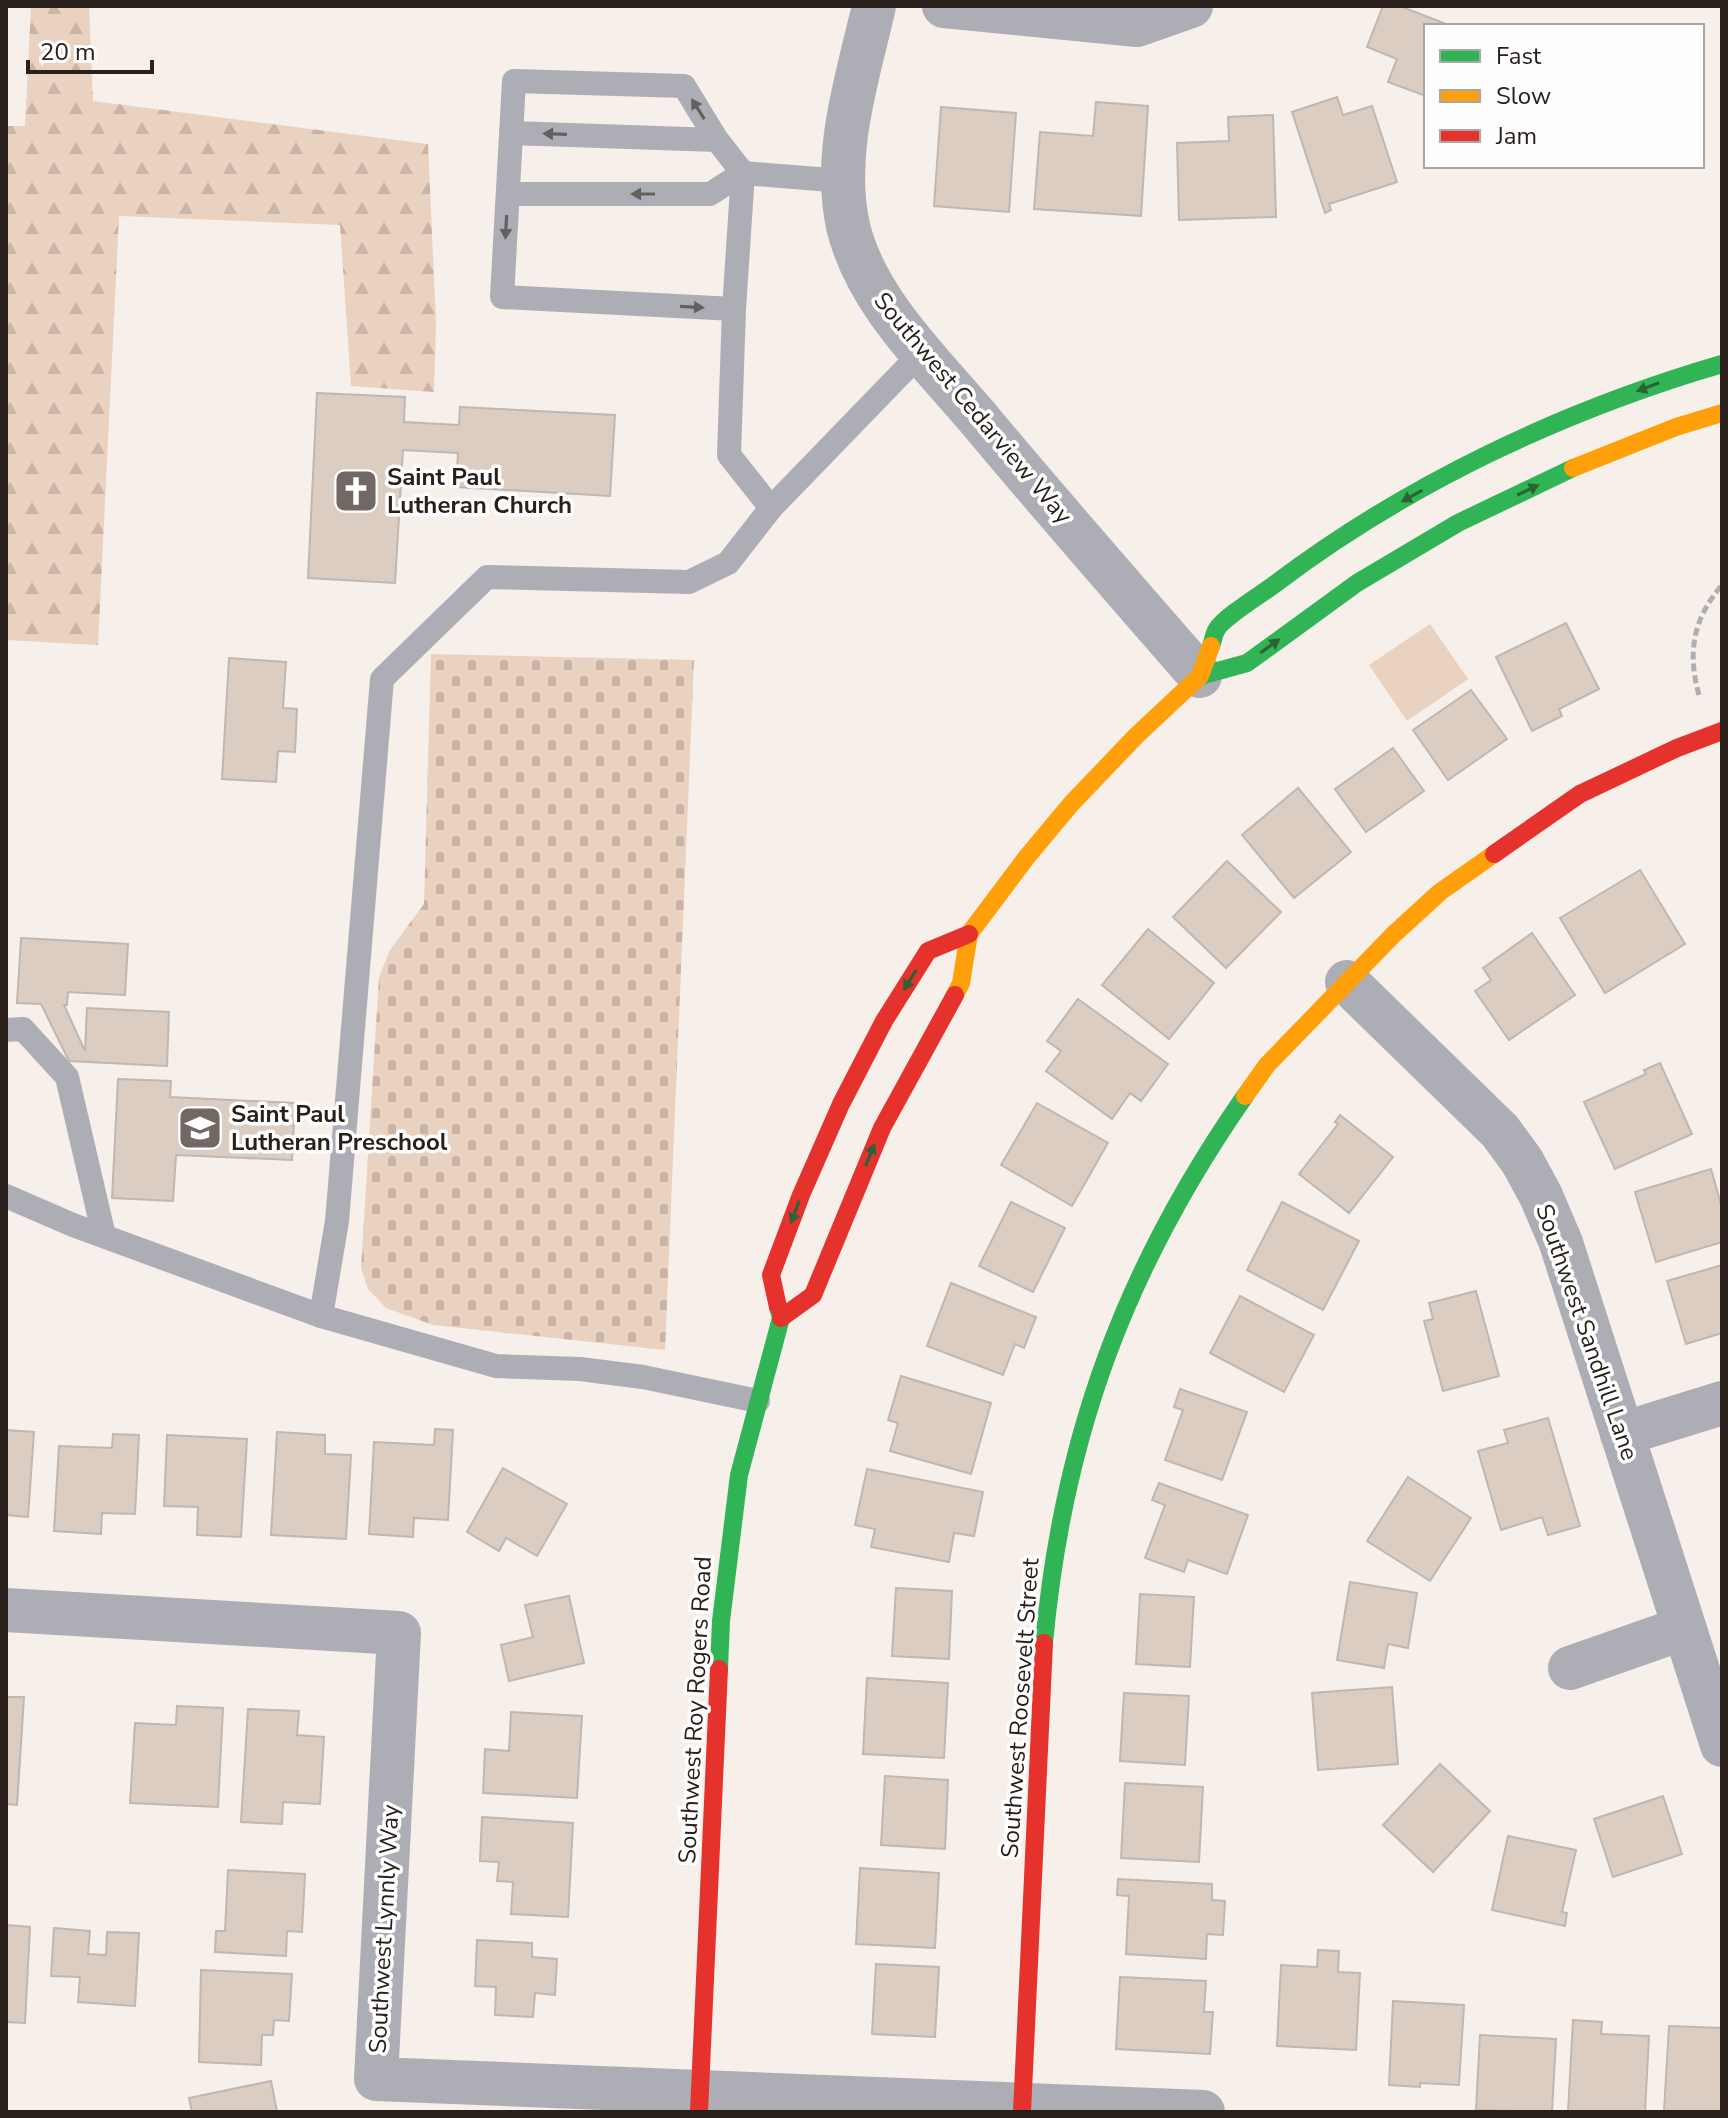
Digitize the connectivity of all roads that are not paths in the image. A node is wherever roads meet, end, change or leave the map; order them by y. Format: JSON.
{"nodes":[{"id":1,"x":874,"y":6,"type":"edge"},
{"id":2,"x":944,"y":6,"type":"edge"},
{"id":3,"x":1191,"y":6,"type":"edge"},
{"id":4,"x":511,"y":133,"type":"junction"},
{"id":5,"x":717,"y":140,"type":"junction"},
{"id":6,"x":743,"y":173,"type":"junction"},
{"id":7,"x":843,"y":181,"type":"junction"},
{"id":8,"x":508,"y":194,"type":"junction"},
{"id":9,"x":734,"y":309,"type":"junction"},
{"id":10,"x":922,"y":352,"type":"junction"},
{"id":11,"x":1722,"y":364,"type":"edge"},
{"id":12,"x":1722,"y":413,"type":"edge"},
{"id":13,"x":771,"y":508,"type":"junction"},
{"id":14,"x":1200,"y":676,"type":"junction"},
{"id":15,"x":1722,"y":731,"type":"edge"},
{"id":16,"x":969,"y":934,"type":"junction"},
{"id":17,"x":1347,"y":982,"type":"junction"},
{"id":18,"x":6,"y":1030,"type":"edge"},
{"id":19,"x":6,"y":1196,"type":"edge"},
{"id":20,"x":104,"y":1236,"type":"junction"},
{"id":21,"x":321,"y":1316,"type":"junction"},
{"id":22,"x":781,"y":1318,"type":"junction"},
{"id":23,"x":758,"y":1401,"type":"junction"},
{"id":24,"x":1722,"y":1403,"type":"edge"},
{"id":25,"x":1622,"y":1434,"type":"junction"},
{"id":26,"x":6,"y":1610,"type":"edge"},
{"id":27,"x":1684,"y":1628,"type":"junction"},
{"id":28,"x":1570,"y":1668,"type":"dead end"},
{"id":29,"x":1722,"y":1745,"type":"edge"},
{"id":30,"x":699,"y":2102,"type":"edge"},
{"id":31,"x":1022,"y":2108,"type":"edge"},
{"id":32,"x":1203,"y":2112,"type":"edge"}],
"edges":[{"from":1,"to":7,"type":"street","name":"Southwest Cedarview Way"},
{"from":2,"to":3,"type":"street"},
{"from":5,"to":4,"type":"lane","one_way":true},
{"from":5,"to":4,"type":"lane","one_way":true},
{"from":4,"to":8,"type":"lane"},
{"from":5,"to":6,"type":"lane"},
{"from":6,"to":7,"type":"lane"},
{"from":6,"to":8,"type":"lane","one_way":true},
{"from":6,"to":9,"type":"lane"},
{"from":7,"to":10,"type":"street","name":"Southwest Cedarview Way"},
{"from":8,"to":9,"type":"lane","one_way":true},
{"from":9,"to":13,"type":"lane"},
{"from":10,"to":13,"type":"lane"},
{"from":10,"to":14,"type":"street","name":"Southwest Cedarview Way"},
{"from":11,"to":14,"type":"main road","one_way":true},
{"from":14,"to":12,"type":"main road","one_way":true},
{"from":13,"to":21,"type":"lane"},
{"from":14,"to":16,"type":"main road"},
{"from":15,"to":17,"type":"main road","name":"Southwest Roosevelt Street"},
{"from":22,"to":16,"type":"main road","one_way":true},
{"from":16,"to":22,"type":"main road","name":"Southwest Roy Rogers Road","one_way":true},
{"from":17,"to":25,"type":"street","name":"Southwest Sandhill Lane"},
{"from":17,"to":31,"type":"main road","name":"Southwest Roosevelt Street"},
{"from":18,"to":20,"type":"lane"},
{"from":19,"to":20,"type":"lane"},
{"from":20,"to":21,"type":"lane"},
{"from":21,"to":23,"type":"lane"},
{"from":22,"to":23,"type":"main road","name":"Southwest Roy Rogers Road"},
{"from":23,"to":30,"type":"main road","name":"Southwest Roy Rogers Road"},
{"from":24,"to":25,"type":"street"},
{"from":25,"to":27,"type":"street","name":"Southwest Sandhill Lane"},
{"from":26,"to":30,"type":"street","name":"Southwest Lynnly Way"},
{"from":27,"to":28,"type":"street"},
{"from":27,"to":29,"type":"street","name":"Southwest Sandhill Lane"},
{"from":30,"to":31,"type":"street","name":"Southwest Lynnly Way"},
{"from":31,"to":32,"type":"street","name":"Southwest Lynnly Way"}]}
